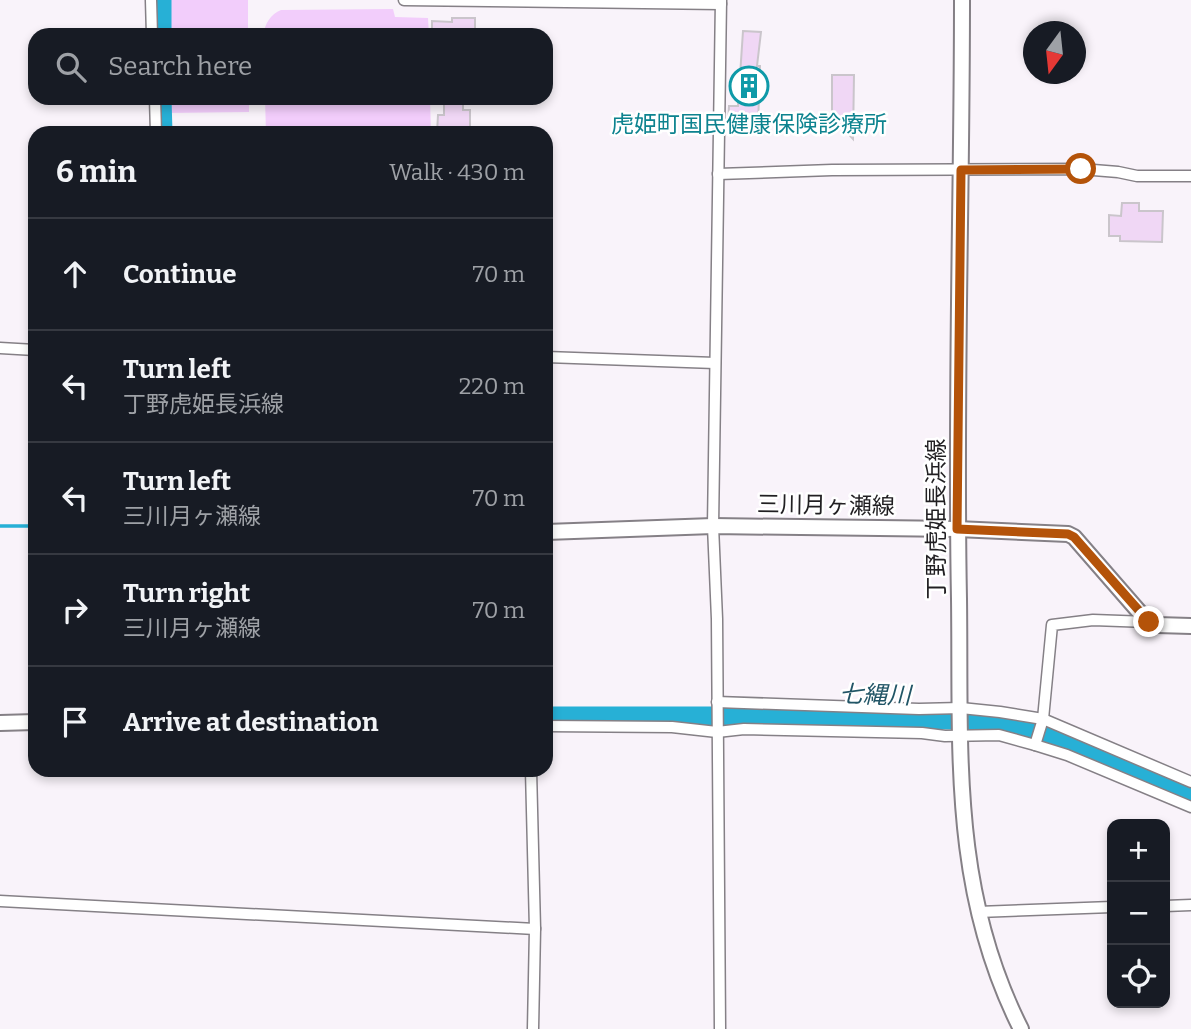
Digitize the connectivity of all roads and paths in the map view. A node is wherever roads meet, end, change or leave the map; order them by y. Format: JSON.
{"nodes":[{"id":1,"x":150,"y":0,"type":"edge"},
{"id":2,"x":404,"y":0,"type":"edge"},
{"id":3,"x":962,"y":0,"type":"edge"},
{"id":4,"x":721,"y":2,"type":"edge"},
{"id":5,"x":152,"y":28,"type":"edge"},
{"id":6,"x":155,"y":105,"type":"edge"},
{"id":7,"x":156,"y":126,"type":"edge"},
{"id":8,"x":961,"y":170,"type":"junction"},
{"id":9,"x":718,"y":174,"type":"junction"},
{"id":10,"x":1191,"y":176,"type":"edge"},
{"id":11,"x":0,"y":348,"type":"edge"},
{"id":12,"x":28,"y":349,"type":"edge"},
{"id":13,"x":553,"y":357,"type":"edge"},
{"id":14,"x":715,"y":363,"type":"junction"},
{"id":15,"x":713,"y":526,"type":"junction"},
{"id":16,"x":957,"y":529,"type":"junction"},
{"id":17,"x":553,"y":532,"type":"edge"},
{"id":18,"x":1149,"y":622,"type":"junction"},
{"id":19,"x":1191,"y":626,"type":"edge"},
{"id":20,"x":717,"y":702,"type":"junction"},
{"id":21,"x":961,"y":709,"type":"junction"},
{"id":22,"x":1043,"y":719,"type":"junction"},
{"id":23,"x":28,"y":722,"type":"edge"},
{"id":24,"x":0,"y":723,"type":"edge"},
{"id":25,"x":553,"y":726,"type":"edge"},
{"id":26,"x":717,"y":732,"type":"junction"},
{"id":27,"x":960,"y":735,"type":"junction"},
{"id":28,"x":1035,"y":746,"type":"junction"},
{"id":29,"x":531,"y":777,"type":"edge"},
{"id":30,"x":1191,"y":782,"type":"edge"},
{"id":31,"x":1191,"y":807,"type":"edge"},
{"id":32,"x":0,"y":901,"type":"edge"},
{"id":33,"x":1191,"y":905,"type":"edge"},
{"id":34,"x":1170,"y":906,"type":"edge"},
{"id":35,"x":1107,"y":907,"type":"edge"},
{"id":36,"x":978,"y":912,"type":"junction"},
{"id":37,"x":535,"y":929,"type":"junction"},
{"id":38,"x":533,"y":1029,"type":"edge"},
{"id":39,"x":720,"y":1029,"type":"edge"},
{"id":40,"x":1021,"y":1029,"type":"edge"}],
"edges":[{"from":1,"to":5,"type":"street"},
{"from":2,"to":4,"type":"street"},
{"from":3,"to":8,"type":"main road","name":"丁野虎姫長浜線"},
{"from":4,"to":9,"type":"street"},
{"from":6,"to":7,"type":"street"},
{"from":8,"to":9,"type":"street"},
{"from":8,"to":10,"type":"street"},
{"from":8,"to":16,"type":"main road","name":"丁野虎姫長浜線"},
{"from":9,"to":14,"type":"street"},
{"from":11,"to":12,"type":"street"},
{"from":13,"to":14,"type":"street"},
{"from":14,"to":15,"type":"street"},
{"from":15,"to":16,"type":"main road","name":"三川月ヶ瀬線"},
{"from":15,"to":17,"type":"main road","name":"三川月ヶ瀬線"},
{"from":15,"to":20,"type":"street"},
{"from":16,"to":18,"type":"main road","name":"三川月ヶ瀬線"},
{"from":16,"to":21,"type":"main road","name":"丁野虎姫長浜線"},
{"from":18,"to":19,"type":"main road"},
{"from":18,"to":22,"type":"street"},
{"from":20,"to":21,"type":"street"},
{"from":20,"to":26,"type":"street"},
{"from":21,"to":22,"type":"street"},
{"from":21,"to":27,"type":"main road","name":"丁野虎姫長浜線"},
{"from":22,"to":28,"type":"street"},
{"from":22,"to":30,"type":"street"},
{"from":23,"to":24,"type":"main road"},
{"from":25,"to":26,"type":"street"},
{"from":26,"to":27,"type":"street"},
{"from":26,"to":39,"type":"street"},
{"from":27,"to":28,"type":"street"},
{"from":27,"to":36,"type":"main road","name":"丁野虎姫長浜線"},
{"from":28,"to":31,"type":"street"},
{"from":29,"to":37,"type":"street"},
{"from":32,"to":37,"type":"street"},
{"from":33,"to":34,"type":"street"},
{"from":35,"to":36,"type":"street"},
{"from":36,"to":40,"type":"main road","name":"丁野虎姫長浜線"},
{"from":37,"to":38,"type":"street"}]}
